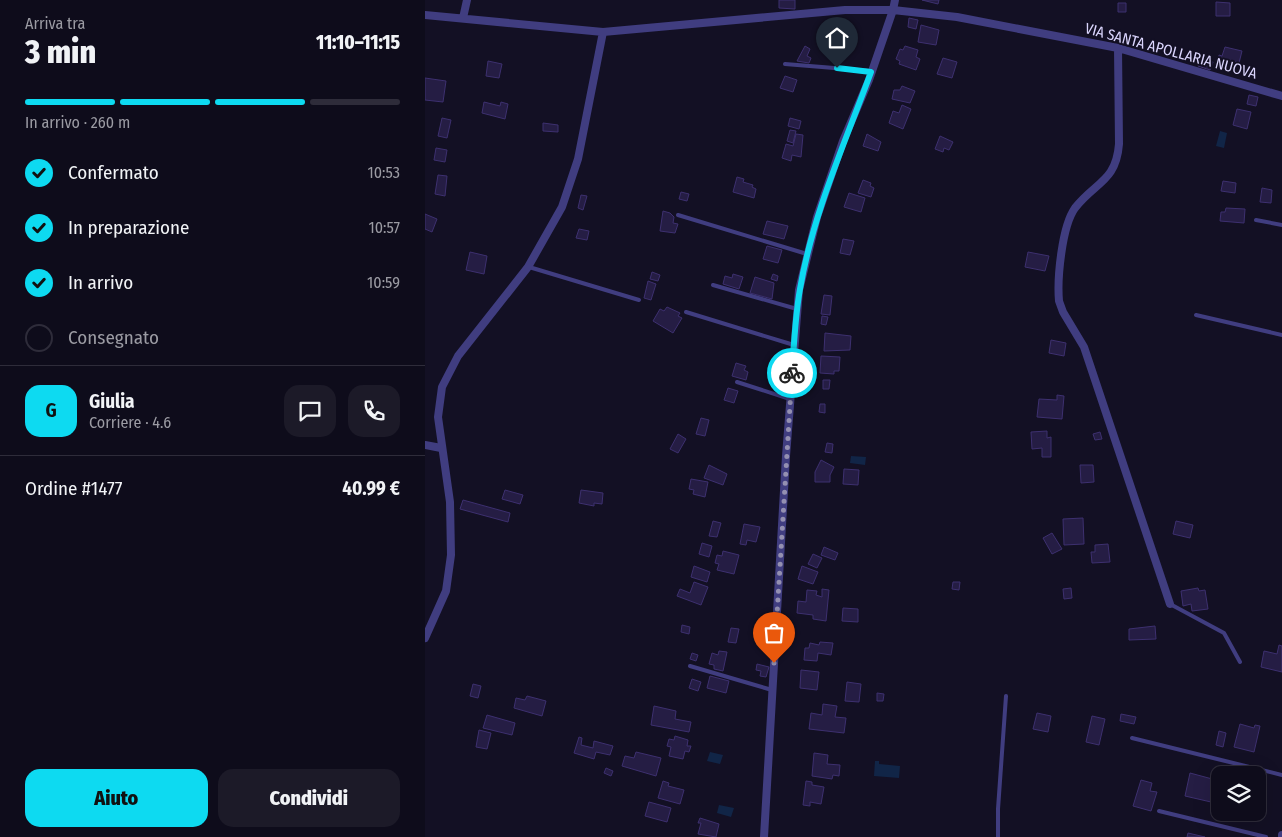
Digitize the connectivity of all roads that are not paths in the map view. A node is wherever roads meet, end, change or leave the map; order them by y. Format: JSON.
{"nodes":[{"id":1,"x":467,"y":0,"type":"edge"},
{"id":2,"x":895,"y":0,"type":"edge"},
{"id":3,"x":893,"y":10,"type":"junction"},
{"id":4,"x":425,"y":15,"type":"edge"},
{"id":5,"x":463,"y":18,"type":"junction"},
{"id":6,"x":603,"y":32,"type":"junction"},
{"id":7,"x":1118,"y":48,"type":"junction"},
{"id":8,"x":785,"y":64,"type":"dead end"},
{"id":9,"x":871,"y":72,"type":"junction"},
{"id":10,"x":1282,"y":96,"type":"edge"},
{"id":11,"x":678,"y":215,"type":"dead end"},
{"id":12,"x":1256,"y":220,"type":"dead end"},
{"id":13,"x":1282,"y":225,"type":"edge"},
{"id":14,"x":807,"y":254,"type":"junction"},
{"id":15,"x":528,"y":267,"type":"junction"},
{"id":16,"x":713,"y":285,"type":"dead end"},
{"id":17,"x":639,"y":300,"type":"dead end"},
{"id":18,"x":797,"y":309,"type":"junction"},
{"id":19,"x":686,"y":312,"type":"dead end"},
{"id":20,"x":1196,"y":315,"type":"dead end"},
{"id":21,"x":1282,"y":335,"type":"edge"},
{"id":22,"x":794,"y":345,"type":"junction"},
{"id":23,"x":737,"y":382,"type":"dead end"},
{"id":24,"x":790,"y":399,"type":"junction"},
{"id":25,"x":425,"y":445,"type":"edge"},
{"id":26,"x":441,"y":448,"type":"junction"},
{"id":27,"x":1170,"y":604,"type":"joint"},
{"id":28,"x":425,"y":638,"type":"edge"},
{"id":29,"x":1240,"y":662,"type":"dead end"},
{"id":30,"x":690,"y":666,"type":"dead end"},
{"id":31,"x":772,"y":690,"type":"junction"},
{"id":32,"x":1005,"y":696,"type":"dead end"},
{"id":33,"x":1132,"y":738,"type":"dead end"},
{"id":34,"x":1282,"y":775,"type":"edge"},
{"id":35,"x":1159,"y":811,"type":"dead end"},
{"id":36,"x":764,"y":837,"type":"edge"},
{"id":37,"x":998,"y":837,"type":"edge"},
{"id":38,"x":1266,"y":837,"type":"edge"}],
"edges":[{"from":1,"to":5,"type":"street"},
{"from":2,"to":3,"type":"street"},
{"from":3,"to":6,"type":"street","name":"VIA SANTA APOLLARIA NUOVA"},
{"from":3,"to":7,"type":"street","name":"VIA SANTA APOLLARIA NUOVA"},
{"from":3,"to":9,"type":"street"},
{"from":4,"to":5,"type":"street","name":"VIA SANTA APOLLARIA NUOVA"},
{"from":5,"to":6,"type":"street","name":"VIA SANTA APOLLARIA NUOVA"},
{"from":6,"to":15,"type":"street"},
{"from":7,"to":10,"type":"street","name":"VIA SANTA APOLLARIA NUOVA"},
{"from":7,"to":27,"type":"street"},
{"from":8,"to":9,"type":"lane"},
{"from":9,"to":14,"type":"street"},
{"from":11,"to":14,"type":"lane"},
{"from":12,"to":13,"type":"lane"},
{"from":14,"to":18,"type":"street"},
{"from":15,"to":17,"type":"lane"},
{"from":15,"to":26,"type":"street"},
{"from":16,"to":18,"type":"lane"},
{"from":18,"to":22,"type":"street"},
{"from":19,"to":22,"type":"lane"},
{"from":20,"to":21,"type":"lane"},
{"from":22,"to":24,"type":"street"},
{"from":23,"to":24,"type":"lane"},
{"from":24,"to":31,"type":"street"},
{"from":25,"to":26,"type":"street"},
{"from":26,"to":28,"type":"street"},
{"from":27,"to":29,"type":"lane"},
{"from":30,"to":31,"type":"lane"},
{"from":31,"to":36,"type":"street"},
{"from":32,"to":37,"type":"lane"},
{"from":33,"to":34,"type":"lane"},
{"from":35,"to":38,"type":"lane"}]}
